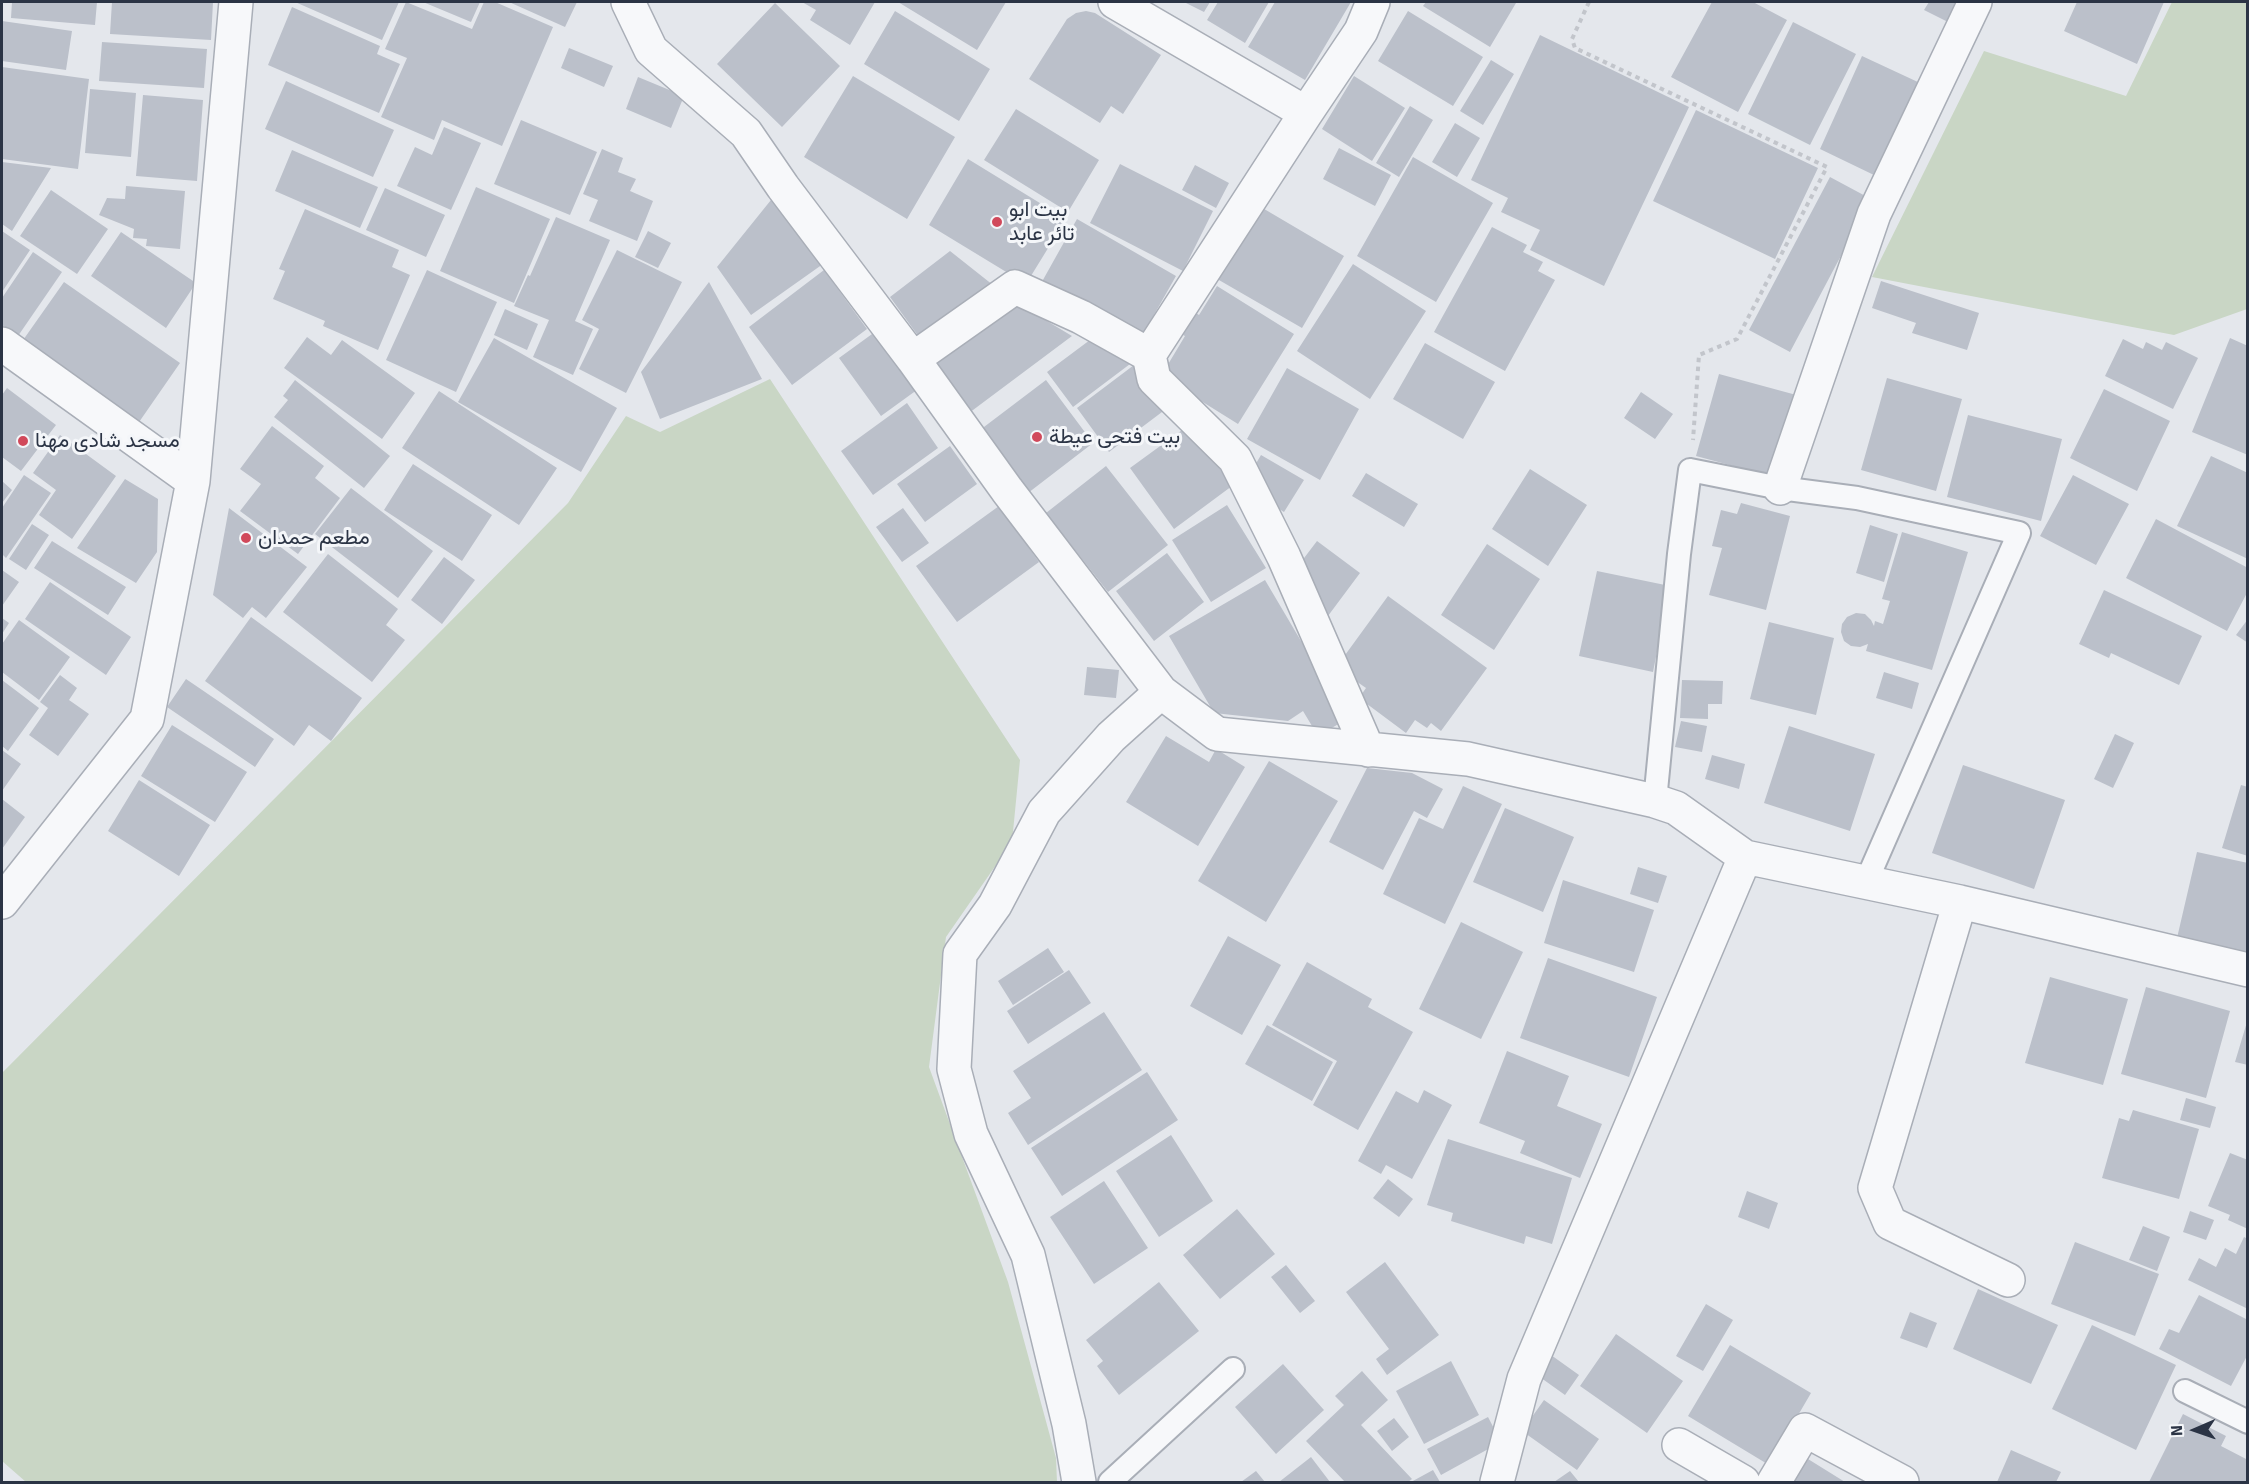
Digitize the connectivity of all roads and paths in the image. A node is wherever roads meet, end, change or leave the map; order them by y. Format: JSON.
{"nodes":[{"id":1,"x":236,"y":2,"type":"edge"},
{"id":2,"x":628,"y":2,"type":"edge"},
{"id":3,"x":1115,"y":2,"type":"edge"},
{"id":4,"x":1373,"y":2,"type":"edge"},
{"id":5,"x":1589,"y":2,"type":"edge"},
{"id":6,"x":1975,"y":2,"type":"edge"},
{"id":7,"x":1306,"y":113,"type":"junction"},
{"id":8,"x":2,"y":344,"type":"edge"},
{"id":9,"x":1149,"y":355,"type":"junction"},
{"id":10,"x":913,"y":359,"type":"junction"},
{"id":11,"x":1690,"y":470,"type":"junction"},
{"id":12,"x":194,"y":481,"type":"junction"},
{"id":13,"x":1780,"y":488,"type":"junction"},
{"id":14,"x":1161,"y":692,"type":"junction"},
{"id":15,"x":1368,"y":750,"type":"junction"},
{"id":16,"x":1655,"y":801,"type":"junction"},
{"id":17,"x":1745,"y":856,"type":"junction"},
{"id":18,"x":1866,"y":882,"type":"junction"},
{"id":19,"x":2,"y":902,"type":"edge"},
{"id":20,"x":1960,"y":902,"type":"junction"},
{"id":21,"x":2247,"y":970,"type":"edge"},
{"id":22,"x":2008,"y":1280,"type":"dead end"},
{"id":23,"x":1233,"y":1369,"type":"dead end"},
{"id":24,"x":2185,"y":1391,"type":"dead end"},
{"id":25,"x":2247,"y":1422,"type":"edge"},
{"id":26,"x":1679,"y":1445,"type":"dead end"},
{"id":27,"x":1079,"y":1482,"type":"edge"},
{"id":28,"x":1110,"y":1482,"type":"edge"},
{"id":29,"x":1497,"y":1482,"type":"edge"},
{"id":30,"x":1743,"y":1482,"type":"edge"},
{"id":31,"x":1774,"y":1482,"type":"edge"},
{"id":32,"x":1902,"y":1482,"type":"edge"}],
"edges":[{"from":1,"to":12,"type":"street"},
{"from":2,"to":10,"type":"street"},
{"from":3,"to":7,"type":"street"},
{"from":4,"to":7,"type":"street"},
{"from":5,"to":11,"type":"path"},
{"from":6,"to":13,"type":"street"},
{"from":7,"to":9,"type":"street"},
{"from":8,"to":12,"type":"street"},
{"from":9,"to":10,"type":"street"},
{"from":9,"to":15,"type":"street"},
{"from":10,"to":14,"type":"street"},
{"from":11,"to":13,"type":"lane"},
{"from":11,"to":16,"type":"lane"},
{"from":12,"to":19,"type":"street"},
{"from":13,"to":18,"type":"lane"},
{"from":14,"to":15,"type":"street"},
{"from":14,"to":27,"type":"street"},
{"from":15,"to":16,"type":"street"},
{"from":16,"to":17,"type":"street"},
{"from":17,"to":18,"type":"street"},
{"from":17,"to":29,"type":"street"},
{"from":18,"to":20,"type":"street"},
{"from":20,"to":21,"type":"street"},
{"from":20,"to":22,"type":"street"},
{"from":23,"to":28,"type":"lane"},
{"from":24,"to":25,"type":"lane"},
{"from":26,"to":30,"type":"street"},
{"from":31,"to":32,"type":"street"}]}
